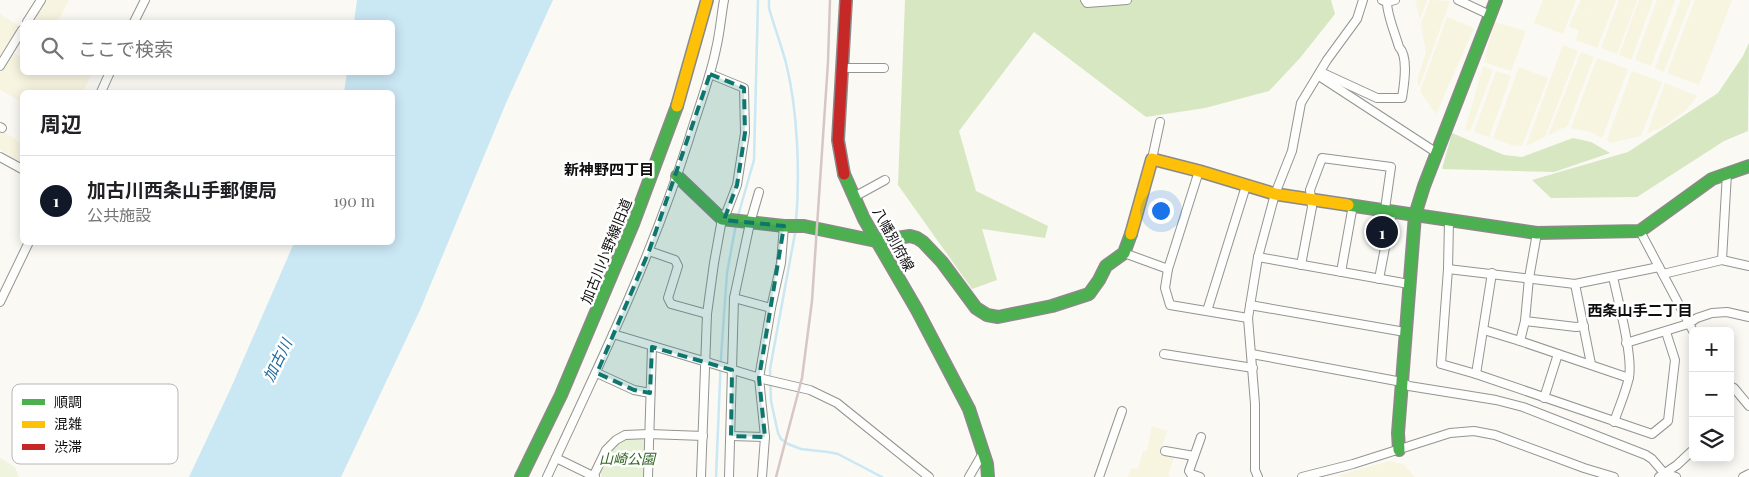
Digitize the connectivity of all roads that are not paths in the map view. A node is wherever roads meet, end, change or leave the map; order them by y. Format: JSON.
{"nodes":[{"id":1,"x":42,"y":0,"type":"edge"},
{"id":2,"x":145,"y":0,"type":"edge"},
{"id":3,"x":707,"y":0,"type":"edge"},
{"id":4,"x":724,"y":0,"type":"edge"},
{"id":5,"x":846,"y":0,"type":"edge"},
{"id":6,"x":1085,"y":0,"type":"edge"},
{"id":7,"x":1127,"y":0,"type":"edge"},
{"id":8,"x":1363,"y":0,"type":"edge"},
{"id":9,"x":1458,"y":0,"type":"edge"},
{"id":10,"x":1496,"y":0,"type":"edge"},
{"id":11,"x":1388,"y":1,"type":"edge"},
{"id":12,"x":1490,"y":15,"type":"junction"},
{"id":13,"x":28,"y":20,"type":"edge"},
{"id":14,"x":135,"y":20,"type":"edge"},
{"id":15,"x":20,"y":33,"type":"edge"},
{"id":16,"x":0,"y":66,"type":"edge"},
{"id":17,"x":842,"y":68,"type":"junction"},
{"id":18,"x":884,"y":68,"type":"dead end"},
{"id":19,"x":710,"y":74,"type":"junction"},
{"id":20,"x":109,"y":75,"type":"edge"},
{"id":21,"x":1320,"y":77,"type":"junction"},
{"id":22,"x":102,"y":90,"type":"edge"},
{"id":23,"x":1160,"y":122,"type":"dead end"},
{"id":24,"x":1437,"y":153,"type":"junction"},
{"id":25,"x":0,"y":157,"type":"edge"},
{"id":26,"x":1152,"y":159,"type":"junction"},
{"id":27,"x":1749,"y":166,"type":"edge"},
{"id":28,"x":20,"y":168,"type":"edge"},
{"id":29,"x":1199,"y":171,"type":"junction"},
{"id":30,"x":1727,"y":173,"type":"junction"},
{"id":31,"x":677,"y":176,"type":"junction"},
{"id":32,"x":885,"y":180,"type":"dead end"},
{"id":33,"x":1246,"y":186,"type":"junction"},
{"id":34,"x":759,"y":192,"type":"dead end"},
{"id":35,"x":1275,"y":194,"type":"junction"},
{"id":36,"x":854,"y":197,"type":"junction"},
{"id":37,"x":1311,"y":199,"type":"junction"},
{"id":38,"x":1353,"y":205,"type":"junction"},
{"id":39,"x":1388,"y":210,"type":"junction"},
{"id":40,"x":1415,"y":215,"type":"junction"},
{"id":41,"x":724,"y":220,"type":"junction"},
{"id":42,"x":1450,"y":221,"type":"junction"},
{"id":43,"x":750,"y":222,"type":"junction"},
{"id":44,"x":784,"y":226,"type":"junction"},
{"id":45,"x":1640,"y":231,"type":"junction"},
{"id":46,"x":1537,"y":233,"type":"junction"},
{"id":47,"x":876,"y":240,"type":"junction"},
{"id":48,"x":28,"y":245,"type":"edge"},
{"id":49,"x":649,"y":252,"type":"junction"},
{"id":50,"x":1124,"y":253,"type":"junction"},
{"id":51,"x":1258,"y":257,"type":"junction"},
{"id":52,"x":1722,"y":260,"type":"junction"},
{"id":53,"x":1301,"y":265,"type":"junction"},
{"id":54,"x":1749,"y":266,"type":"edge"},
{"id":55,"x":1448,"y":268,"type":"junction"},
{"id":56,"x":1168,"y":269,"type":"junction"},
{"id":57,"x":1661,"y":270,"type":"junction"},
{"id":58,"x":1341,"y":272,"type":"junction"},
{"id":59,"x":1492,"y":273,"type":"junction"},
{"id":60,"x":1613,"y":277,"type":"junction"},
{"id":61,"x":1529,"y":278,"type":"junction"},
{"id":62,"x":1379,"y":279,"type":"junction"},
{"id":63,"x":1409,"y":284,"type":"junction"},
{"id":64,"x":1575,"y":284,"type":"junction"},
{"id":65,"x":734,"y":298,"type":"junction"},
{"id":66,"x":0,"y":302,"type":"edge"},
{"id":67,"x":1250,"y":305,"type":"junction"},
{"id":68,"x":771,"y":308,"type":"junction"},
{"id":69,"x":1207,"y":311,"type":"junction"},
{"id":70,"x":707,"y":314,"type":"junction"},
{"id":71,"x":1749,"y":317,"type":"edge"},
{"id":72,"x":1248,"y":318,"type":"junction"},
{"id":73,"x":1524,"y":321,"type":"junction"},
{"id":74,"x":1584,"y":326,"type":"junction"},
{"id":75,"x":1690,"y":327,"type":"edge"},
{"id":76,"x":1691,"y":327,"type":"edge"},
{"id":77,"x":1689,"y":328,"type":"edge"},
{"id":78,"x":1484,"y":330,"type":"junction"},
{"id":79,"x":1405,"y":332,"type":"junction"},
{"id":80,"x":1666,"y":332,"type":"junction"},
{"id":81,"x":613,"y":334,"type":"junction"},
{"id":82,"x":1520,"y":341,"type":"junction"},
{"id":83,"x":1626,"y":343,"type":"junction"},
{"id":84,"x":652,"y":347,"type":"junction"},
{"id":85,"x":1164,"y":354,"type":"dead end"},
{"id":86,"x":1252,"y":354,"type":"junction"},
{"id":87,"x":1558,"y":354,"type":"junction"},
{"id":88,"x":705,"y":362,"type":"junction"},
{"id":89,"x":1591,"y":364,"type":"junction"},
{"id":90,"x":1252,"y":368,"type":"junction"},
{"id":91,"x":732,"y":370,"type":"junction"},
{"id":92,"x":597,"y":373,"type":"junction"},
{"id":93,"x":1476,"y":374,"type":"junction"},
{"id":94,"x":761,"y":378,"type":"junction"},
{"id":95,"x":1629,"y":378,"type":"junction"},
{"id":96,"x":1402,"y":382,"type":"junction"},
{"id":97,"x":1734,"y":388,"type":"edge"},
{"id":98,"x":650,"y":393,"type":"junction"},
{"id":99,"x":1544,"y":398,"type":"junction"},
{"id":100,"x":1749,"y":406,"type":"edge"},
{"id":101,"x":1122,"y":411,"type":"dead end"},
{"id":102,"x":1614,"y":422,"type":"junction"},
{"id":103,"x":649,"y":434,"type":"junction"},
{"id":104,"x":703,"y":436,"type":"junction"},
{"id":105,"x":731,"y":436,"type":"junction"},
{"id":106,"x":764,"y":437,"type":"junction"},
{"id":107,"x":1201,"y":437,"type":"dead end"},
{"id":108,"x":1399,"y":450,"type":"junction"},
{"id":109,"x":1165,"y":451,"type":"dead end"},
{"id":110,"x":983,"y":453,"type":"junction"},
{"id":111,"x":1689,"y":454,"type":"edge"},
{"id":112,"x":1194,"y":456,"type":"junction"},
{"id":113,"x":556,"y":458,"type":"junction"},
{"id":114,"x":1749,"y":474,"type":"edge"},
{"id":115,"x":1661,"y":475,"type":"edge"},
{"id":116,"x":521,"y":477,"type":"edge"},
{"id":117,"x":547,"y":477,"type":"edge"},
{"id":118,"x":594,"y":477,"type":"edge"},
{"id":119,"x":648,"y":477,"type":"edge"},
{"id":120,"x":701,"y":477,"type":"edge"},
{"id":121,"x":729,"y":477,"type":"edge"},
{"id":122,"x":762,"y":477,"type":"edge"},
{"id":123,"x":930,"y":477,"type":"edge"},
{"id":124,"x":969,"y":477,"type":"edge"},
{"id":125,"x":988,"y":477,"type":"edge"},
{"id":126,"x":1099,"y":477,"type":"edge"},
{"id":127,"x":1200,"y":477,"type":"edge"},
{"id":128,"x":1258,"y":477,"type":"edge"},
{"id":129,"x":1302,"y":477,"type":"edge"},
{"id":130,"x":1614,"y":477,"type":"edge"},
{"id":131,"x":1676,"y":477,"type":"edge"},
{"id":132,"x":1743,"y":477,"type":"edge"}],
"edges":[{"from":1,"to":13,"type":"street"},
{"from":2,"to":14,"type":"street"},
{"from":3,"to":116,"type":"street","name":"加古川小野線旧道"},
{"from":4,"to":19,"type":"street"},
{"from":5,"to":17,"type":"street","name":"八幡別府線"},
{"from":6,"to":7,"type":"street"},
{"from":8,"to":21,"type":"street"},
{"from":9,"to":12,"type":"street"},
{"from":10,"to":12,"type":"street"},
{"from":11,"to":21,"type":"street"},
{"from":12,"to":24,"type":"street"},
{"from":15,"to":16,"type":"street"},
{"from":17,"to":18,"type":"street"},
{"from":17,"to":36,"type":"street","name":"八幡別府線"},
{"from":19,"to":31,"type":"street"},
{"from":19,"to":41,"type":"street"},
{"from":20,"to":22,"type":"street"},
{"from":21,"to":24,"type":"street"},
{"from":21,"to":35,"type":"street"},
{"from":23,"to":26,"type":"street"},
{"from":24,"to":40,"type":"street"},
{"from":25,"to":28,"type":"street"},
{"from":26,"to":29,"type":"street"},
{"from":26,"to":50,"type":"street"},
{"from":27,"to":30,"type":"street"},
{"from":29,"to":33,"type":"street"},
{"from":29,"to":56,"type":"street"},
{"from":30,"to":45,"type":"street"},
{"from":30,"to":52,"type":"street"},
{"from":31,"to":41,"type":"street"},
{"from":31,"to":49,"type":"street"},
{"from":32,"to":36,"type":"street"},
{"from":33,"to":35,"type":"street"},
{"from":33,"to":69,"type":"street"},
{"from":34,"to":43,"type":"street"},
{"from":35,"to":37,"type":"street"},
{"from":35,"to":51,"type":"street"},
{"from":36,"to":47,"type":"street","name":"八幡別府線"},
{"from":37,"to":38,"type":"street"},
{"from":37,"to":39,"type":"street"},
{"from":37,"to":53,"type":"street"},
{"from":38,"to":39,"type":"street"},
{"from":38,"to":58,"type":"street"},
{"from":39,"to":40,"type":"street"},
{"from":39,"to":62,"type":"street"},
{"from":40,"to":42,"type":"street"},
{"from":40,"to":63,"type":"street"},
{"from":41,"to":43,"type":"street"},
{"from":41,"to":70,"type":"street"},
{"from":42,"to":46,"type":"street"},
{"from":42,"to":55,"type":"street"},
{"from":43,"to":44,"type":"street"},
{"from":43,"to":65,"type":"street"},
{"from":44,"to":47,"type":"street"},
{"from":44,"to":68,"type":"street"},
{"from":45,"to":46,"type":"street"},
{"from":45,"to":57,"type":"street"},
{"from":46,"to":61,"type":"street"},
{"from":47,"to":50,"type":"street"},
{"from":47,"to":110,"type":"street","name":"八幡別府線"},
{"from":48,"to":66,"type":"street"},
{"from":49,"to":70,"type":"street"},
{"from":49,"to":81,"type":"street"},
{"from":50,"to":56,"type":"street"},
{"from":51,"to":53,"type":"street"},
{"from":51,"to":67,"type":"street"},
{"from":52,"to":54,"type":"street"},
{"from":52,"to":57,"type":"street"},
{"from":53,"to":58,"type":"street"},
{"from":55,"to":59,"type":"street"},
{"from":55,"to":93,"type":"street"},
{"from":56,"to":69,"type":"street"},
{"from":57,"to":60,"type":"street"},
{"from":57,"to":75,"type":"street"},
{"from":58,"to":62,"type":"street"},
{"from":59,"to":61,"type":"street"},
{"from":59,"to":78,"type":"street"},
{"from":60,"to":64,"type":"street"},
{"from":60,"to":83,"type":"street"},
{"from":61,"to":64,"type":"street"},
{"from":61,"to":73,"type":"street"},
{"from":62,"to":63,"type":"street"},
{"from":63,"to":79,"type":"street"},
{"from":64,"to":74,"type":"street"},
{"from":65,"to":68,"type":"street"},
{"from":65,"to":91,"type":"street"},
{"from":67,"to":72,"type":"street"},
{"from":67,"to":79,"type":"street"},
{"from":68,"to":94,"type":"street"},
{"from":69,"to":72,"type":"street"},
{"from":70,"to":88,"type":"street"},
{"from":71,"to":76,"type":"street"},
{"from":72,"to":86,"type":"street"},
{"from":73,"to":74,"type":"street"},
{"from":73,"to":82,"type":"street"},
{"from":74,"to":89,"type":"street"},
{"from":77,"to":80,"type":"street"},
{"from":78,"to":82,"type":"street"},
{"from":78,"to":93,"type":"street"},
{"from":79,"to":96,"type":"street"},
{"from":80,"to":83,"type":"street"},
{"from":80,"to":102,"type":"street"},
{"from":81,"to":84,"type":"street"},
{"from":81,"to":92,"type":"street"},
{"from":82,"to":87,"type":"street"},
{"from":83,"to":95,"type":"street"},
{"from":84,"to":88,"type":"street"},
{"from":84,"to":98,"type":"street"},
{"from":85,"to":90,"type":"street"},
{"from":86,"to":90,"type":"street"},
{"from":86,"to":96,"type":"street"},
{"from":87,"to":89,"type":"street"},
{"from":87,"to":99,"type":"street"},
{"from":88,"to":91,"type":"street"},
{"from":88,"to":104,"type":"street"},
{"from":89,"to":95,"type":"street"},
{"from":90,"to":128,"type":"street"},
{"from":91,"to":94,"type":"street"},
{"from":91,"to":105,"type":"street"},
{"from":92,"to":98,"type":"street"},
{"from":92,"to":113,"type":"street"},
{"from":93,"to":99,"type":"street"},
{"from":94,"to":106,"type":"street"},
{"from":94,"to":123,"type":"street"},
{"from":95,"to":102,"type":"street"},
{"from":96,"to":108,"type":"street"},
{"from":96,"to":115,"type":"street"},
{"from":97,"to":100,"type":"street"},
{"from":98,"to":103,"type":"street"},
{"from":99,"to":102,"type":"street"},
{"from":101,"to":126,"type":"street"},
{"from":103,"to":104,"type":"street"},
{"from":103,"to":118,"type":"street"},
{"from":103,"to":119,"type":"street"},
{"from":104,"to":120,"type":"street"},
{"from":105,"to":106,"type":"street"},
{"from":105,"to":121,"type":"street"},
{"from":106,"to":122,"type":"street"},
{"from":107,"to":112,"type":"street"},
{"from":108,"to":129,"type":"street"},
{"from":108,"to":130,"type":"street"},
{"from":109,"to":112,"type":"street"},
{"from":110,"to":124,"type":"street"},
{"from":110,"to":125,"type":"street","name":"八幡別府線"},
{"from":111,"to":115,"type":"street"},
{"from":112,"to":127,"type":"street"},
{"from":113,"to":117,"type":"street"},
{"from":113,"to":118,"type":"street"},
{"from":114,"to":132,"type":"street"},
{"from":115,"to":131,"type":"street"}]}
